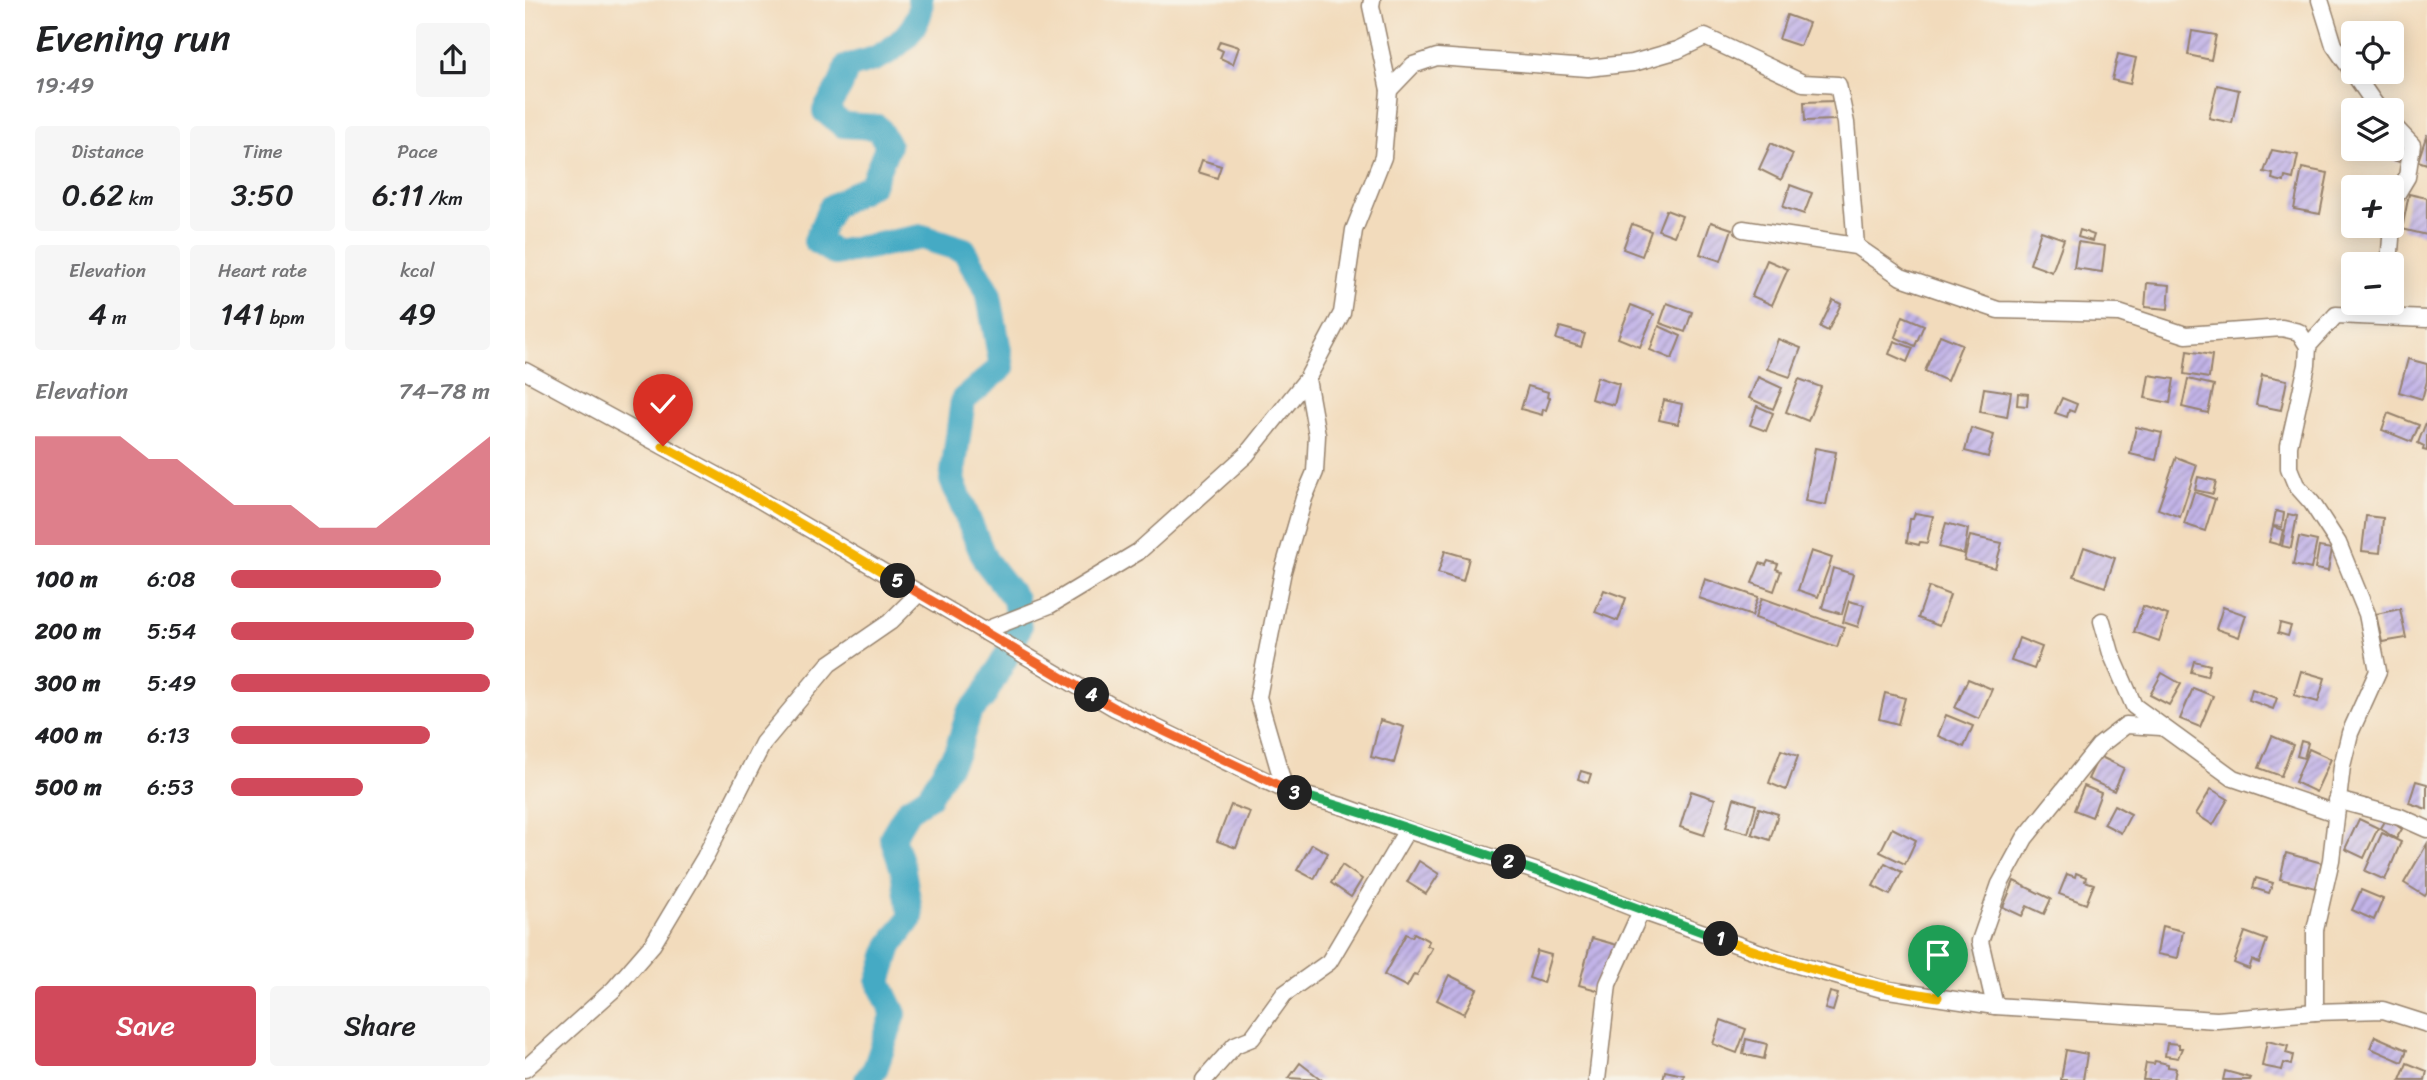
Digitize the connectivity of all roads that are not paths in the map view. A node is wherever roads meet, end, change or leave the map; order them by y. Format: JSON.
{"nodes":[{"id":1,"x":1372,"y":0,"type":"edge"},
{"id":2,"x":2320,"y":0,"type":"edge"},
{"id":3,"x":1389,"y":90,"type":"junction"},
{"id":4,"x":2371,"y":98,"type":"edge"},
{"id":5,"x":2404,"y":137,"type":"edge"},
{"id":6,"x":2404,"y":182,"type":"edge"},
{"id":7,"x":1743,"y":229,"type":"dead end"},
{"id":8,"x":1856,"y":246,"type":"junction"},
{"id":9,"x":2341,"y":314,"type":"edge"},
{"id":10,"x":2404,"y":314,"type":"edge"},
{"id":11,"x":2427,"y":319,"type":"edge"},
{"id":12,"x":2308,"y":346,"type":"junction"},
{"id":13,"x":525,"y":371,"type":"edge"},
{"id":14,"x":1307,"y":379,"type":"junction"},
{"id":15,"x":919,"y":593,"type":"junction"},
{"id":16,"x":2102,"y":621,"type":"dead end"},
{"id":17,"x":983,"y":631,"type":"junction"},
{"id":18,"x":2161,"y":727,"type":"junction"},
{"id":19,"x":1285,"y":790,"type":"junction"},
{"id":20,"x":2336,"y":806,"type":"junction"},
{"id":21,"x":2427,"y":829,"type":"edge"},
{"id":22,"x":1407,"y":830,"type":"junction"},
{"id":23,"x":1641,"y":911,"type":"junction"},
{"id":24,"x":1995,"y":1006,"type":"junction"},
{"id":25,"x":2315,"y":1012,"type":"junction"},
{"id":26,"x":2427,"y":1024,"type":"edge"},
{"id":27,"x":525,"y":1069,"type":"edge"},
{"id":28,"x":1204,"y":1080,"type":"edge"},
{"id":29,"x":1597,"y":1080,"type":"edge"}],
"edges":[{"from":1,"to":3,"type":"street"},
{"from":2,"to":4,"type":"street"},
{"from":3,"to":8,"type":"street"},
{"from":3,"to":14,"type":"street"},
{"from":5,"to":6,"type":"street"},
{"from":7,"to":8,"type":"street"},
{"from":8,"to":12,"type":"street"},
{"from":9,"to":12,"type":"street"},
{"from":10,"to":11,"type":"street"},
{"from":12,"to":20,"type":"street"},
{"from":13,"to":15,"type":"street"},
{"from":14,"to":17,"type":"street"},
{"from":14,"to":19,"type":"street"},
{"from":15,"to":17,"type":"street"},
{"from":15,"to":27,"type":"street"},
{"from":16,"to":18,"type":"street"},
{"from":17,"to":19,"type":"street"},
{"from":18,"to":20,"type":"street"},
{"from":18,"to":24,"type":"street"},
{"from":19,"to":22,"type":"street"},
{"from":20,"to":21,"type":"street"},
{"from":20,"to":25,"type":"street"},
{"from":22,"to":23,"type":"street"},
{"from":22,"to":28,"type":"street"},
{"from":23,"to":24,"type":"street"},
{"from":23,"to":29,"type":"street"},
{"from":24,"to":25,"type":"street"},
{"from":25,"to":26,"type":"street"}]}
